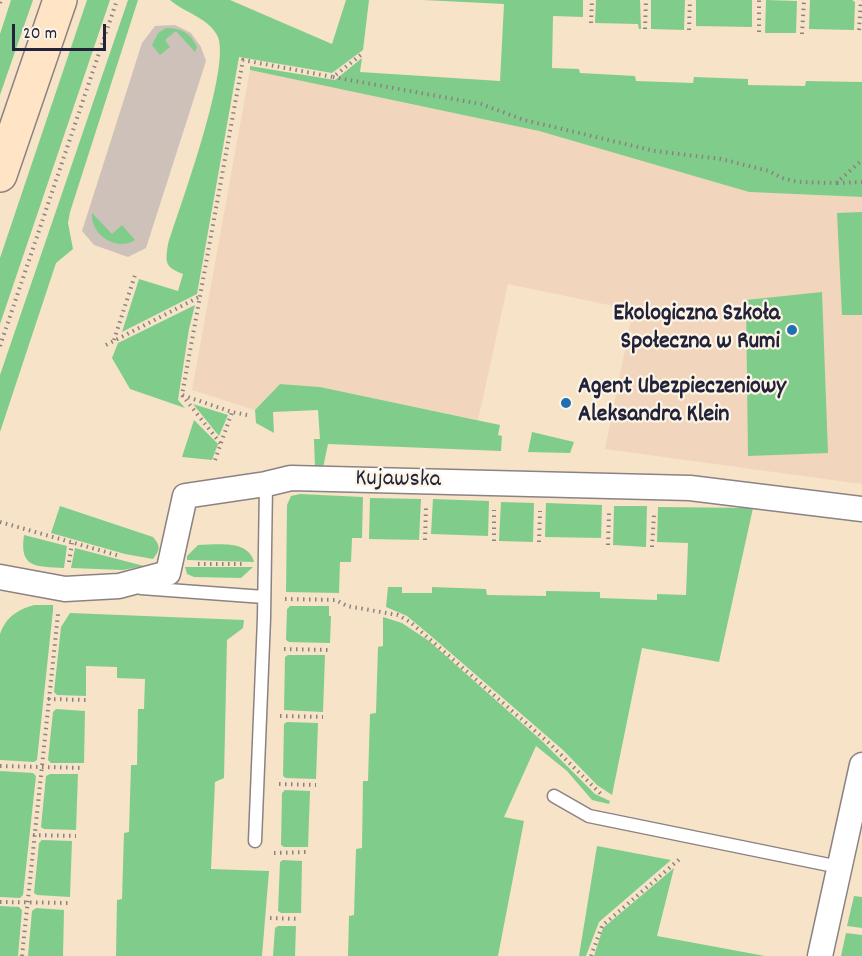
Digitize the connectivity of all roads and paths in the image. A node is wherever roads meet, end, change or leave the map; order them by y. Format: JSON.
{"nodes":[{"id":1,"x":60,"y":0,"type":"edge"},
{"id":2,"x":117,"y":0,"type":"edge"},
{"id":3,"x":591,"y":0,"type":"edge"},
{"id":4,"x":646,"y":0,"type":"edge"},
{"id":5,"x":690,"y":0,"type":"edge"},
{"id":6,"x":759,"y":0,"type":"edge"},
{"id":7,"x":804,"y":0,"type":"edge"},
{"id":8,"x":861,"y":0,"type":"edge"},
{"id":9,"x":591,"y":23,"type":"dead end"},
{"id":10,"x":645,"y":29,"type":"dead end"},
{"id":11,"x":689,"y":30,"type":"dead end"},
{"id":12,"x":859,"y":30,"type":"dead end"},
{"id":13,"x":759,"y":32,"type":"dead end"},
{"id":14,"x":802,"y":33,"type":"dead end"},
{"id":15,"x":362,"y":54,"type":"dead end"},
{"id":16,"x":333,"y":77,"type":"junction"},
{"id":17,"x":862,"y":160,"type":"edge"},
{"id":18,"x":0,"y":175,"type":"edge"},
{"id":19,"x":862,"y":182,"type":"edge"},
{"id":20,"x":836,"y":183,"type":"junction"},
{"id":21,"x":136,"y":272,"type":"dead end"},
{"id":22,"x":201,"y":296,"type":"junction"},
{"id":23,"x":114,"y":340,"type":"junction"},
{"id":24,"x":106,"y":345,"type":"dead end"},
{"id":25,"x":0,"y":346,"type":"edge"},
{"id":26,"x":182,"y":395,"type":"junction"},
{"id":27,"x":232,"y":412,"type":"junction"},
{"id":28,"x":247,"y":415,"type":"dead end"},
{"id":29,"x":221,"y":444,"type":"junction"},
{"id":30,"x":215,"y":460,"type":"dead end"},
{"id":31,"x":266,"y":484,"type":"junction"},
{"id":32,"x":426,"y":507,"type":"dead end"},
{"id":33,"x":494,"y":508,"type":"dead end"},
{"id":34,"x":540,"y":509,"type":"dead end"},
{"id":35,"x":862,"y":509,"type":"edge"},
{"id":36,"x":609,"y":511,"type":"dead end"},
{"id":37,"x":654,"y":512,"type":"dead end"},
{"id":38,"x":425,"y":540,"type":"dead end"},
{"id":39,"x":494,"y":541,"type":"dead end"},
{"id":40,"x":539,"y":542,"type":"dead end"},
{"id":41,"x":608,"y":545,"type":"dead end"},
{"id":42,"x":652,"y":547,"type":"dead end"},
{"id":43,"x":0,"y":577,"type":"edge"},
{"id":44,"x":119,"y":586,"type":"junction"},
{"id":45,"x":264,"y":597,"type":"junction"},
{"id":46,"x":281,"y":599,"type":"dead end"},
{"id":47,"x":58,"y":607,"type":"dead end"},
{"id":48,"x":280,"y":649,"type":"dead end"},
{"id":49,"x":329,"y":650,"type":"dead end"},
{"id":50,"x":48,"y":699,"type":"junction"},
{"id":51,"x":86,"y":700,"type":"dead end"},
{"id":52,"x":279,"y":716,"type":"dead end"},
{"id":53,"x":322,"y":717,"type":"dead end"},
{"id":54,"x":862,"y":765,"type":"edge"},
{"id":55,"x":0,"y":766,"type":"edge"},
{"id":56,"x":40,"y":768,"type":"junction"},
{"id":57,"x":84,"y":768,"type":"dead end"},
{"id":58,"x":278,"y":784,"type":"dead end"},
{"id":59,"x":316,"y":784,"type":"dead end"},
{"id":60,"x":554,"y":796,"type":"dead end"},
{"id":61,"x":605,"y":797,"type":"dead end"},
{"id":62,"x":33,"y":835,"type":"junction"},
{"id":63,"x":76,"y":836,"type":"dead end"},
{"id":64,"x":255,"y":841,"type":"dead end"},
{"id":65,"x":308,"y":852,"type":"dead end"},
{"id":66,"x":274,"y":853,"type":"dead end"},
{"id":67,"x":682,"y":857,"type":"dead end"},
{"id":68,"x":839,"y":867,"type":"junction"},
{"id":69,"x":0,"y":902,"type":"edge"},
{"id":70,"x":27,"y":903,"type":"junction"},
{"id":71,"x":70,"y":903,"type":"dead end"},
{"id":72,"x":270,"y":918,"type":"dead end"},
{"id":73,"x":300,"y":919,"type":"dead end"},
{"id":74,"x":22,"y":956,"type":"edge"},
{"id":75,"x":591,"y":956,"type":"edge"},
{"id":76,"x":820,"y":956,"type":"edge"}],
"edges":[{"from":1,"to":18,"type":"main road"},
{"from":2,"to":25,"type":"path"},
{"from":3,"to":9,"type":"path"},
{"from":4,"to":10,"type":"path"},
{"from":5,"to":11,"type":"path"},
{"from":6,"to":13,"type":"path"},
{"from":7,"to":14,"type":"path"},
{"from":8,"to":12,"type":"path"},
{"from":15,"to":16,"type":"path"},
{"from":16,"to":20,"type":"path"},
{"from":16,"to":22,"type":"path"},
{"from":17,"to":20,"type":"path"},
{"from":19,"to":20,"type":"path"},
{"from":21,"to":23,"type":"path"},
{"from":22,"to":23,"type":"path"},
{"from":22,"to":26,"type":"path"},
{"from":23,"to":24,"type":"path"},
{"from":26,"to":27,"type":"path"},
{"from":26,"to":29,"type":"path"},
{"from":27,"to":28,"type":"path"},
{"from":27,"to":29,"type":"path"},
{"from":29,"to":30,"type":"path"},
{"from":31,"to":35,"type":"street","name":"Kujawska"},
{"from":31,"to":44,"type":"street","name":"Kujawska"},
{"from":31,"to":45,"type":"lane"},
{"from":32,"to":38,"type":"path"},
{"from":33,"to":39,"type":"path"},
{"from":34,"to":40,"type":"path"},
{"from":36,"to":41,"type":"path"},
{"from":37,"to":42,"type":"path"},
{"from":43,"to":44,"type":"street","name":"Kujawska"},
{"from":44,"to":45,"type":"lane"},
{"from":45,"to":64,"type":"lane"},
{"from":46,"to":61,"type":"path"},
{"from":47,"to":50,"type":"path"},
{"from":48,"to":49,"type":"path"},
{"from":50,"to":51,"type":"path"},
{"from":50,"to":56,"type":"path"},
{"from":52,"to":53,"type":"path"},
{"from":54,"to":68,"type":"street"},
{"from":55,"to":56,"type":"path"},
{"from":56,"to":57,"type":"path"},
{"from":56,"to":62,"type":"path"},
{"from":58,"to":59,"type":"path"},
{"from":60,"to":68,"type":"lane"},
{"from":62,"to":63,"type":"path"},
{"from":62,"to":70,"type":"path"},
{"from":65,"to":66,"type":"path"},
{"from":67,"to":75,"type":"path"},
{"from":68,"to":76,"type":"street"},
{"from":69,"to":70,"type":"path"},
{"from":70,"to":71,"type":"path"},
{"from":70,"to":74,"type":"path"},
{"from":72,"to":73,"type":"path"}]}
